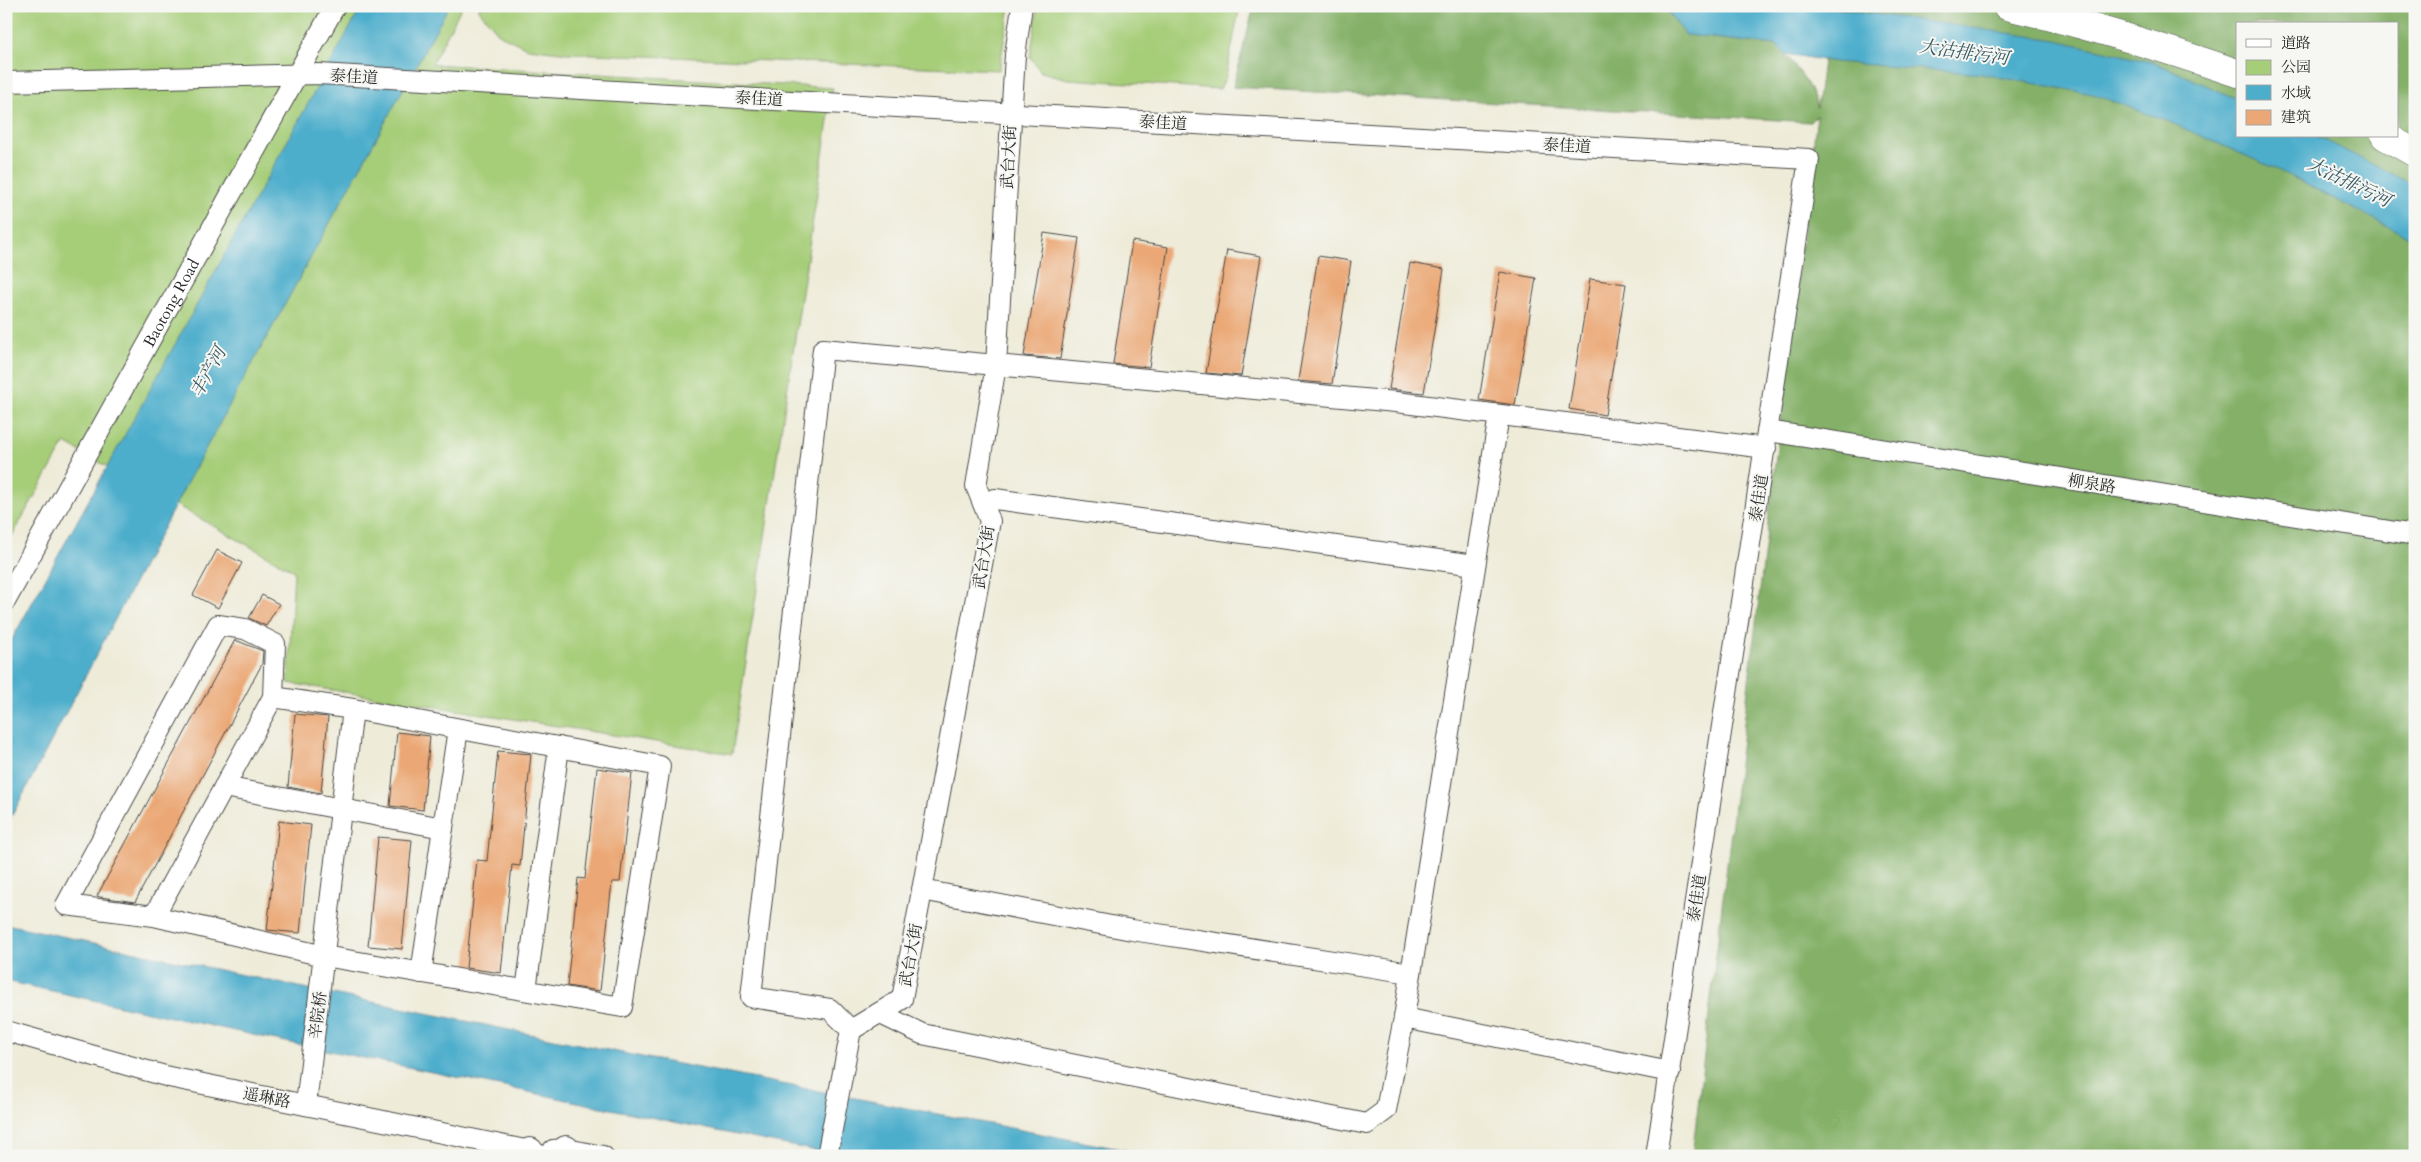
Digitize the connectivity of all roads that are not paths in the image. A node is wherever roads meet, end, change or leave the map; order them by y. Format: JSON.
{"nodes":[{"id":1,"x":335,"y":6,"type":"edge"},
{"id":2,"x":1022,"y":6,"type":"edge"},
{"id":3,"x":2007,"y":6,"type":"edge"},
{"id":4,"x":2236,"y":72,"type":"edge"},
{"id":5,"x":297,"y":74,"type":"junction"},
{"id":6,"x":6,"y":82,"type":"edge"},
{"id":7,"x":1010,"y":113,"type":"junction"},
{"id":8,"x":2389,"y":138,"type":"edge"},
{"id":9,"x":2415,"y":153,"type":"edge"},
{"id":10,"x":996,"y":365,"type":"junction"},
{"id":11,"x":1499,"y":415,"type":"junction"},
{"id":12,"x":1767,"y":440,"type":"junction"},
{"id":13,"x":983,"y":503,"type":"junction"},
{"id":14,"x":2415,"y":535,"type":"edge"},
{"id":15,"x":1475,"y":565,"type":"junction"},
{"id":16,"x":6,"y":600,"type":"edge"},
{"id":17,"x":273,"y":697,"type":"junction"},
{"id":18,"x":353,"y":709,"type":"junction"},
{"id":19,"x":458,"y":728,"type":"junction"},
{"id":20,"x":560,"y":747,"type":"junction"},
{"id":21,"x":224,"y":787,"type":"junction"},
{"id":22,"x":340,"y":807,"type":"junction"},
{"id":23,"x":443,"y":828,"type":"junction"},
{"id":24,"x":922,"y":890,"type":"junction"},
{"id":25,"x":154,"y":916,"type":"junction"},
{"id":26,"x":323,"y":965,"type":"junction"},
{"id":27,"x":422,"y":973,"type":"junction"},
{"id":28,"x":1411,"y":973,"type":"junction"},
{"id":29,"x":526,"y":990,"type":"junction"},
{"id":30,"x":879,"y":1013,"type":"junction"},
{"id":31,"x":1404,"y":1018,"type":"junction"},
{"id":32,"x":6,"y":1030,"type":"edge"},
{"id":33,"x":851,"y":1030,"type":"junction"},
{"id":34,"x":1670,"y":1072,"type":"junction"},
{"id":35,"x":306,"y":1105,"type":"junction"},
{"id":36,"x":546,"y":1154,"type":"edge"},
{"id":37,"x":827,"y":1155,"type":"edge"},
{"id":38,"x":603,"y":1156,"type":"edge"},
{"id":39,"x":1656,"y":1156,"type":"edge"}],
"edges":[{"from":1,"to":5,"type":"street","name":"Baotong Road"},
{"from":2,"to":7,"type":"street","name":"武台大街"},
{"from":3,"to":4,"type":"highway"},
{"from":5,"to":6,"type":"street","name":"泰佳道"},
{"from":5,"to":7,"type":"street","name":"泰佳道"},
{"from":5,"to":16,"type":"street","name":"Baotong Road"},
{"from":7,"to":10,"type":"street","name":"武台大街"},
{"from":7,"to":12,"type":"street","name":"泰佳道"},
{"from":8,"to":9,"type":"highway"},
{"from":10,"to":11,"type":"street","name":"柳泉路"},
{"from":10,"to":13,"type":"street","name":"武台大街"},
{"from":10,"to":33,"type":"street","name":"柳泉路"},
{"from":11,"to":12,"type":"street","name":"柳泉路"},
{"from":11,"to":15,"type":"street"},
{"from":12,"to":14,"type":"street","name":"柳泉路"},
{"from":12,"to":34,"type":"street","name":"泰佳道"},
{"from":13,"to":15,"type":"street"},
{"from":13,"to":24,"type":"street","name":"武台大街"},
{"from":15,"to":28,"type":"street"},
{"from":17,"to":18,"type":"street"},
{"from":17,"to":21,"type":"street"},
{"from":17,"to":25,"type":"street"},
{"from":18,"to":19,"type":"street"},
{"from":18,"to":22,"type":"street","name":"辛院桥"},
{"from":19,"to":20,"type":"street"},
{"from":19,"to":23,"type":"street"},
{"from":20,"to":29,"type":"street"},
{"from":20,"to":29,"type":"street"},
{"from":21,"to":22,"type":"street"},
{"from":21,"to":25,"type":"street"},
{"from":22,"to":23,"type":"street"},
{"from":22,"to":26,"type":"street","name":"辛院桥"},
{"from":23,"to":27,"type":"street"},
{"from":24,"to":28,"type":"street"},
{"from":24,"to":30,"type":"street","name":"武台大街"},
{"from":25,"to":26,"type":"street"},
{"from":26,"to":27,"type":"street"},
{"from":26,"to":35,"type":"street","name":"辛院桥"},
{"from":27,"to":29,"type":"street"},
{"from":28,"to":31,"type":"street"},
{"from":30,"to":31,"type":"street"},
{"from":30,"to":33,"type":"street","name":"武台大街"},
{"from":31,"to":34,"type":"street"},
{"from":32,"to":35,"type":"street","name":"遥琳路"},
{"from":33,"to":37,"type":"street"},
{"from":34,"to":39,"type":"street","name":"泰佳道"},
{"from":35,"to":36,"type":"street","name":"遥琳路"},
{"from":36,"to":38,"type":"street","name":"遥琳路"}]}
